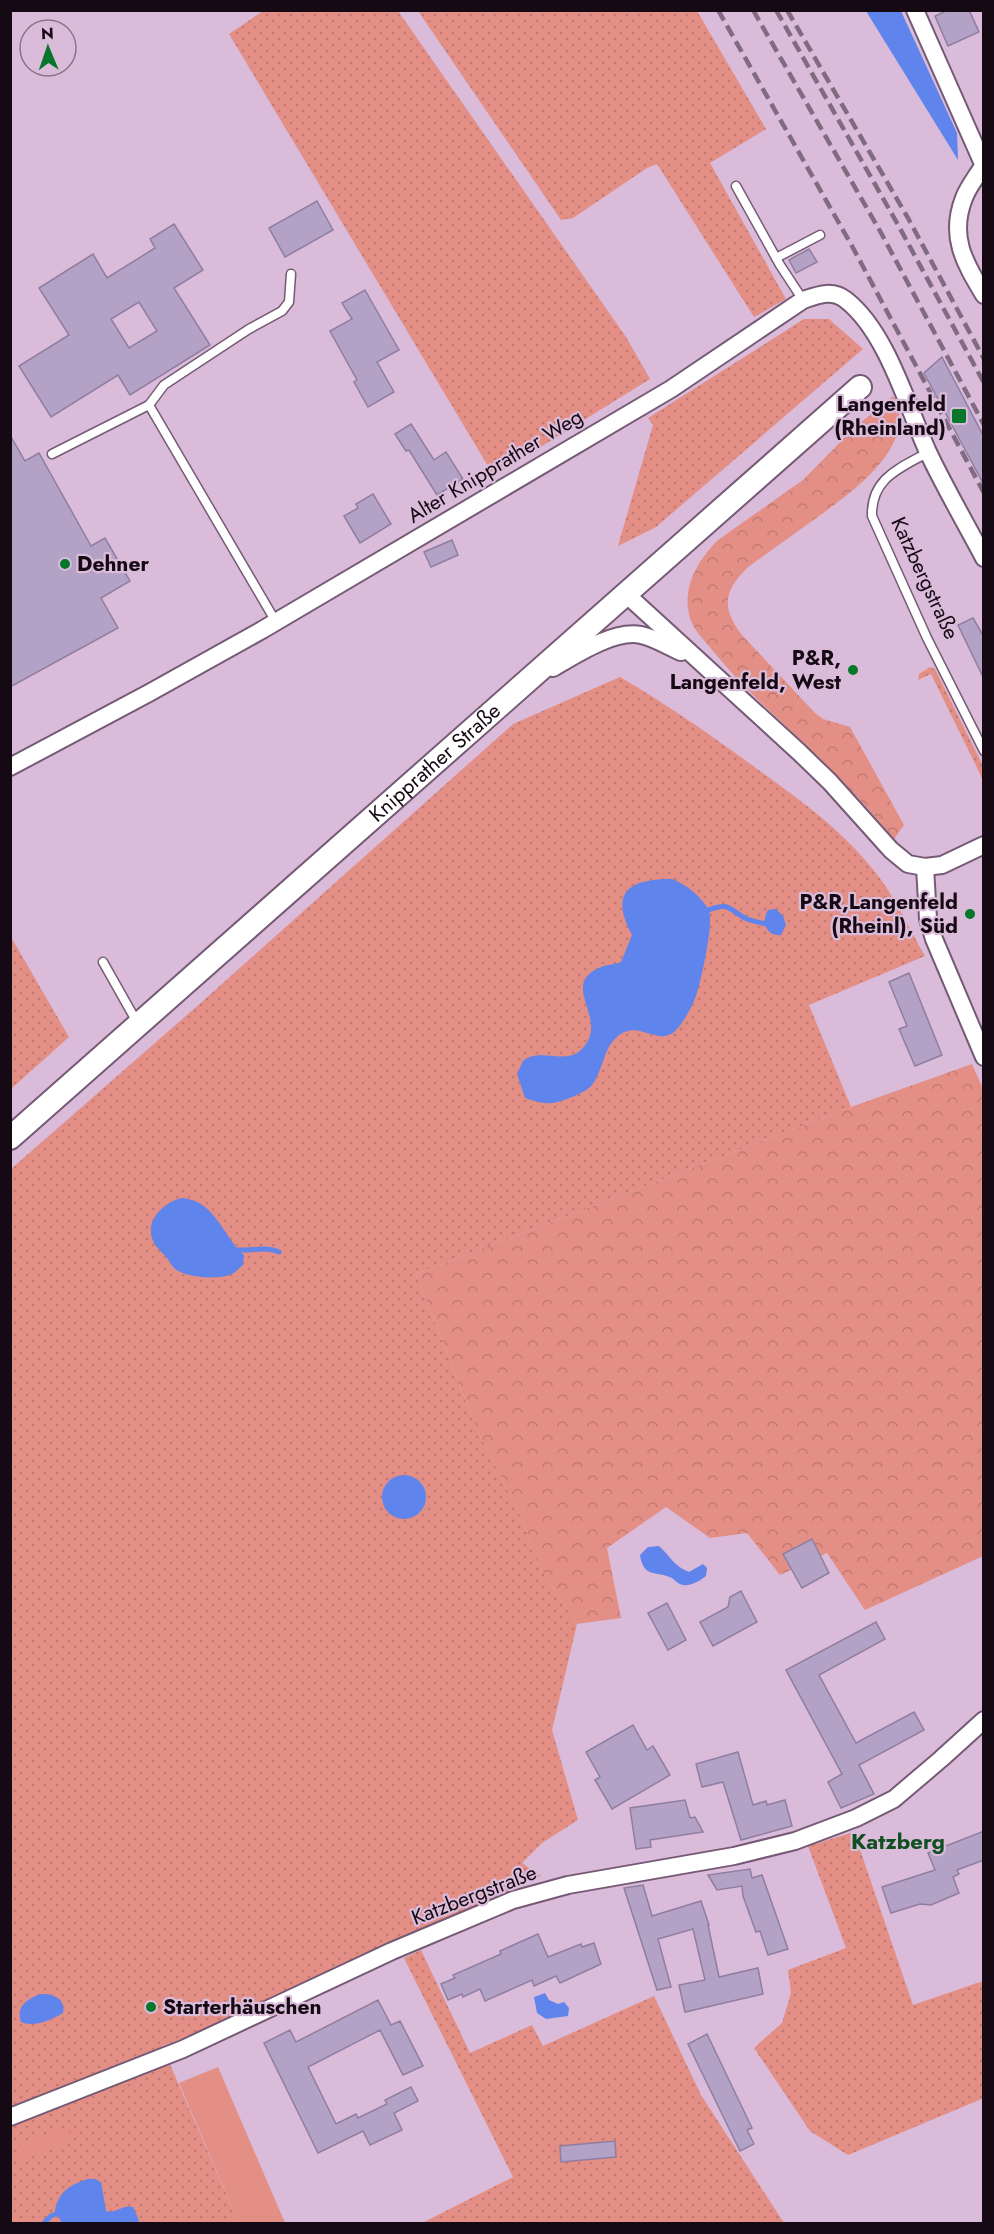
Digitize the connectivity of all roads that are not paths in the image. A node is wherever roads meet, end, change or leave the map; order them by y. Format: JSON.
{"nodes":[{"id":1,"x":915,"y":10,"type":"edge"},
{"id":2,"x":983,"y":166,"type":"edge"},
{"id":3,"x":736,"y":186,"type":"dead end"},
{"id":4,"x":820,"y":235,"type":"dead end"},
{"id":5,"x":776,"y":258,"type":"junction"},
{"id":6,"x":291,"y":274,"type":"dead end"},
{"id":7,"x":984,"y":295,"type":"edge"},
{"id":8,"x":803,"y":300,"type":"junction"},
{"id":9,"x":860,"y":387,"type":"dead end"},
{"id":10,"x":149,"y":405,"type":"junction"},
{"id":11,"x":929,"y":452,"type":"junction"},
{"id":12,"x":52,"y":454,"type":"dead end"},
{"id":13,"x":984,"y":558,"type":"edge"},
{"id":14,"x":626,"y":594,"type":"junction"},
{"id":15,"x":276,"y":622,"type":"junction"},
{"id":16,"x":696,"y":659,"type":"junction"},
{"id":17,"x":527,"y":682,"type":"junction"},
{"id":18,"x":984,"y":751,"type":"edge"},
{"id":19,"x":10,"y":767,"type":"edge"},
{"id":20,"x":984,"y":845,"type":"edge"},
{"id":21,"x":925,"y":867,"type":"junction"},
{"id":22,"x":103,"y":962,"type":"dead end"},
{"id":23,"x":138,"y":1025,"type":"junction"},
{"id":24,"x":980,"y":1036,"type":"edge"},
{"id":25,"x":984,"y":1057,"type":"edge"},
{"id":26,"x":10,"y":1138,"type":"edge"},
{"id":27,"x":984,"y":1720,"type":"edge"},
{"id":28,"x":10,"y":2117,"type":"edge"}],
"edges":[{"from":1,"to":2,"type":"street"},
{"from":2,"to":7,"type":"street"},
{"from":3,"to":5,"type":"lane"},
{"from":4,"to":5,"type":"lane"},
{"from":5,"to":8,"type":"lane"},
{"from":6,"to":10,"type":"lane"},
{"from":8,"to":11,"type":"street","name":"Alter Knipprather Weg"},
{"from":8,"to":15,"type":"street","name":"Alter Knipprather Weg"},
{"from":9,"to":14,"type":"main road","name":"Knipprather Straße"},
{"from":10,"to":12,"type":"lane"},
{"from":10,"to":15,"type":"lane"},
{"from":11,"to":13,"type":"street"},
{"from":11,"to":18,"type":"lane","name":"Katzbergstraße"},
{"from":14,"to":16,"type":"street"},
{"from":14,"to":17,"type":"main road","name":"Knipprather Straße"},
{"from":15,"to":19,"type":"street","name":"Alter Knipprather Weg"},
{"from":16,"to":17,"type":"street"},
{"from":16,"to":21,"type":"street"},
{"from":17,"to":23,"type":"main road","name":"Knipprather Straße"},
{"from":20,"to":21,"type":"street"},
{"from":21,"to":24,"type":"street"},
{"from":22,"to":23,"type":"lane"},
{"from":23,"to":26,"type":"main road","name":"Knipprather Straße"},
{"from":24,"to":25,"type":"street"},
{"from":27,"to":28,"type":"street","name":"Katzbergstraße"}]}
